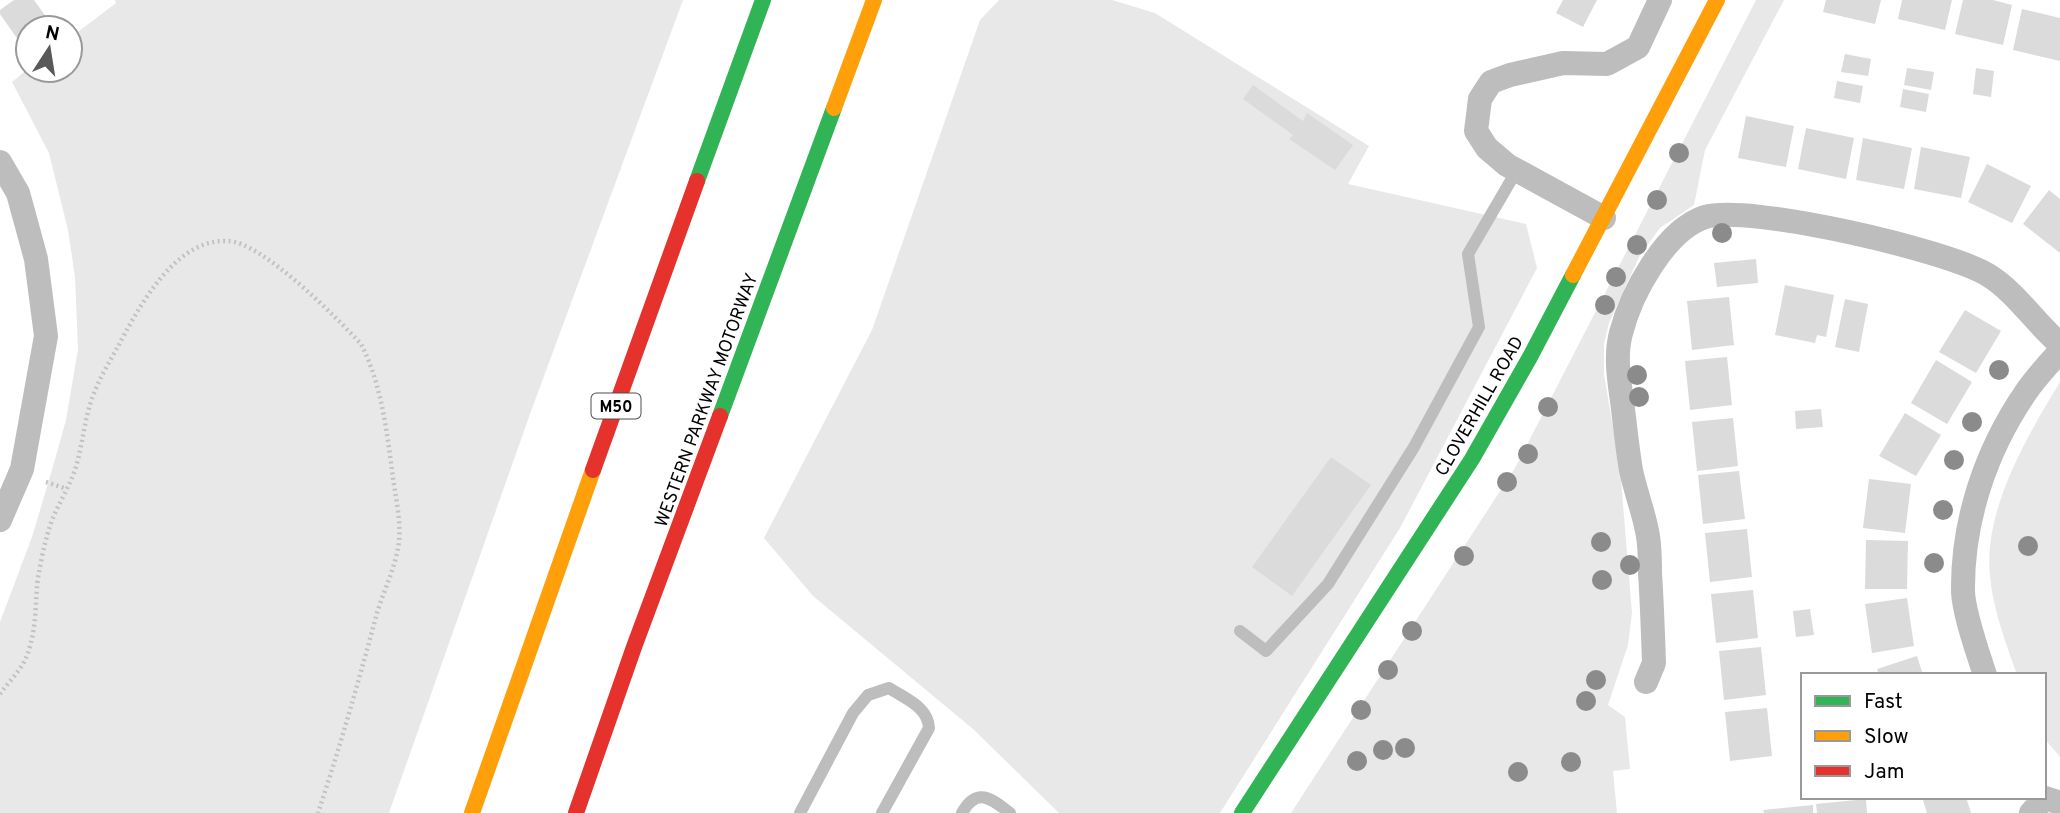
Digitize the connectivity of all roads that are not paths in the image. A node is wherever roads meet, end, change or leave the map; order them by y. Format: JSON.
{"nodes":[{"id":1,"x":763,"y":0,"type":"edge"},
{"id":2,"x":874,"y":0,"type":"edge"},
{"id":3,"x":1660,"y":0,"type":"edge"},
{"id":4,"x":1717,"y":0,"type":"edge"},
{"id":5,"x":0,"y":162,"type":"edge"},
{"id":6,"x":1517,"y":170,"type":"junction"},
{"id":7,"x":1604,"y":218,"type":"junction"},
{"id":8,"x":2060,"y":344,"type":"edge"},
{"id":9,"x":2060,"y":351,"type":"edge"},
{"id":10,"x":0,"y":520,"type":"edge"},
{"id":11,"x":1240,"y":631,"type":"dead end"},
{"id":12,"x":1984,"y":673,"type":"edge"},
{"id":13,"x":1646,"y":682,"type":"dead end"},
{"id":14,"x":472,"y":813,"type":"edge"},
{"id":15,"x":576,"y":813,"type":"edge"},
{"id":16,"x":800,"y":813,"type":"edge"},
{"id":17,"x":882,"y":813,"type":"edge"},
{"id":18,"x":962,"y":813,"type":"edge"},
{"id":19,"x":1010,"y":813,"type":"edge"},
{"id":20,"x":1242,"y":813,"type":"edge"}],
"edges":[{"from":1,"to":14,"type":"main road","number":"M50"},
{"from":2,"to":15,"type":"main road","name":"WESTERN PARKWAY MOTORWAY"},
{"from":3,"to":6,"type":"street"},
{"from":4,"to":7,"type":"main road","name":"CLOVERHILL ROAD"},
{"from":5,"to":10,"type":"street"},
{"from":6,"to":7,"type":"street"},
{"from":6,"to":11,"type":"lane"},
{"from":7,"to":20,"type":"main road","name":"CLOVERHILL ROAD"},
{"from":8,"to":13,"type":"street"},
{"from":9,"to":12,"type":"street"},
{"from":16,"to":17,"type":"lane"},
{"from":18,"to":19,"type":"lane"}]}
